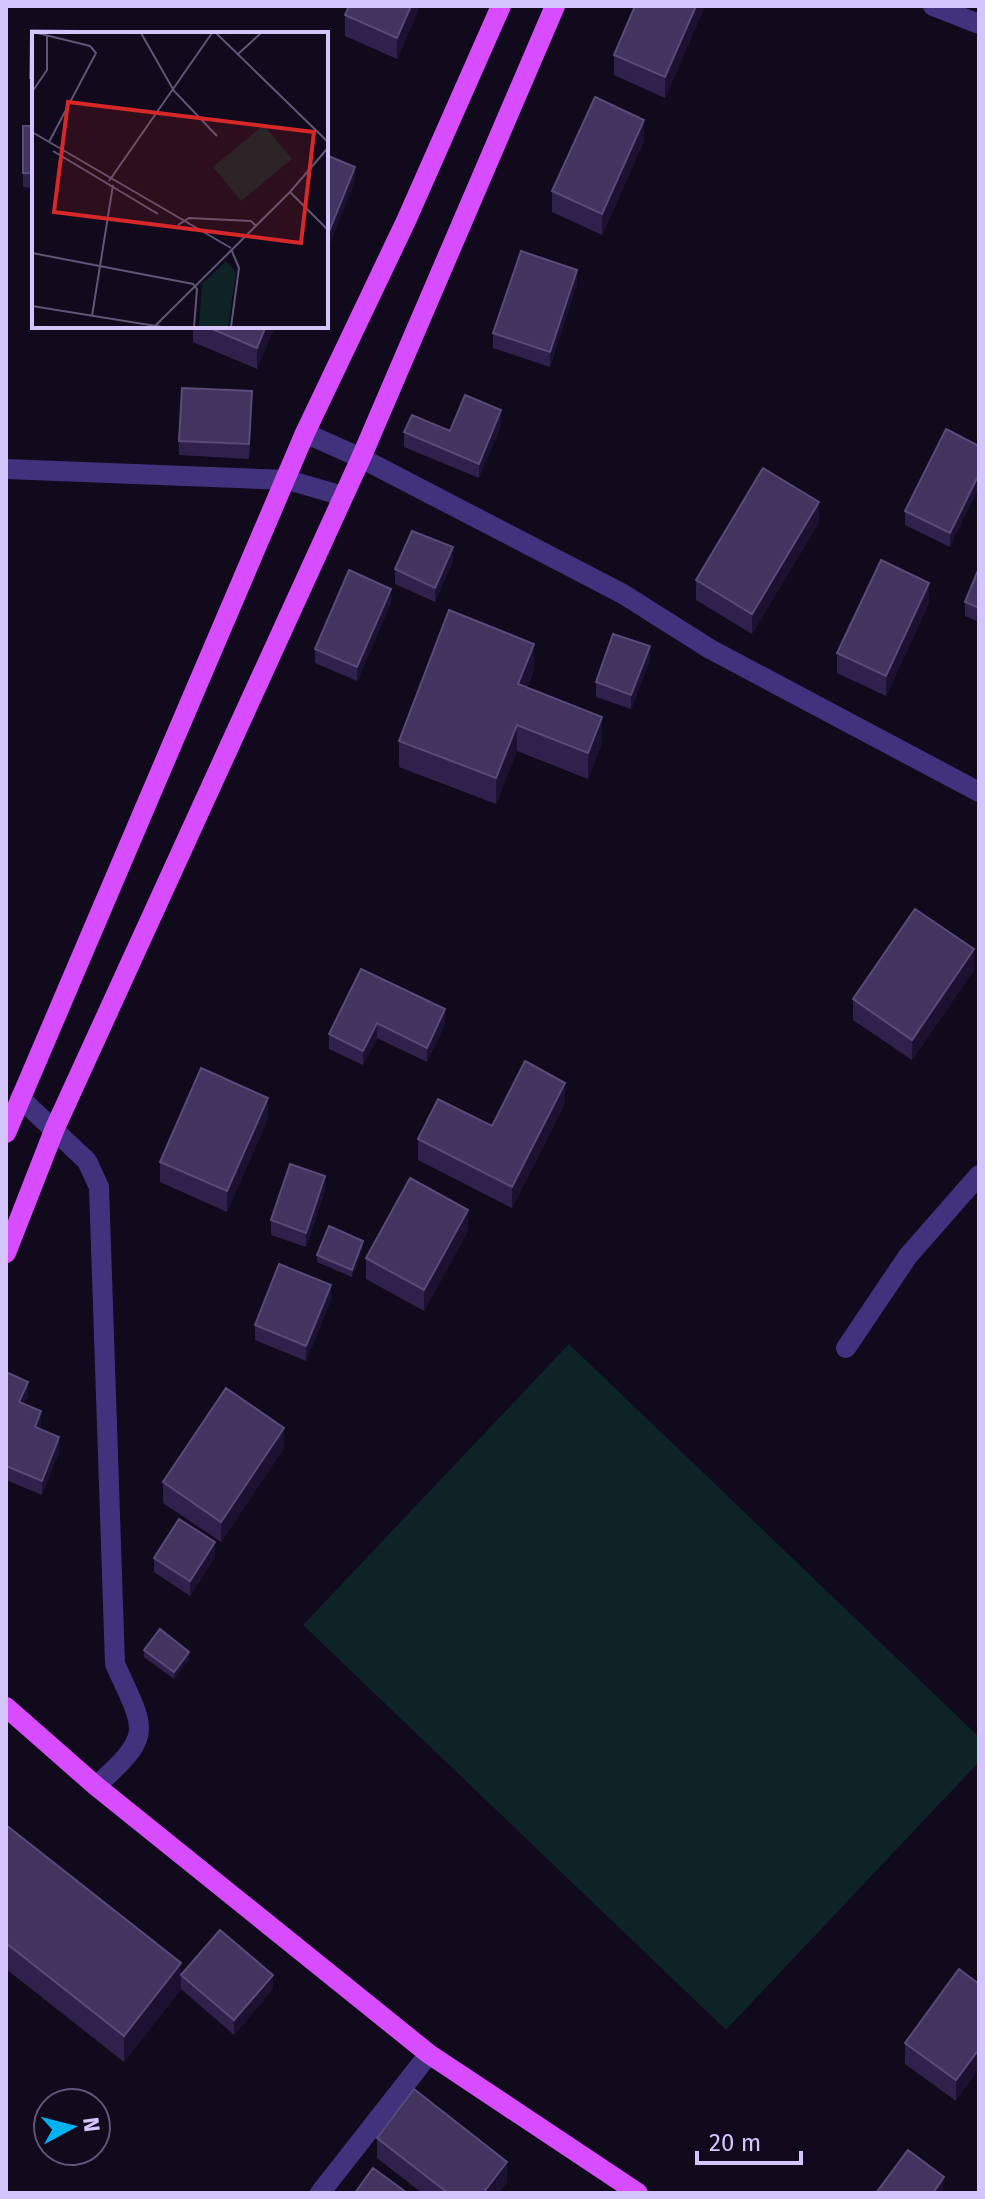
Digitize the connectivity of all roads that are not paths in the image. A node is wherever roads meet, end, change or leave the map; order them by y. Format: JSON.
{"nodes":[{"id":1,"x":501,"y":6,"type":"edge"},
{"id":2,"x":555,"y":6,"type":"edge"},
{"id":3,"x":933,"y":6,"type":"edge"},
{"id":4,"x":979,"y":24,"type":"edge"},
{"id":5,"x":305,"y":433,"type":"junction"},
{"id":6,"x":361,"y":458,"type":"junction"},
{"id":7,"x":6,"y":469,"type":"edge"},
{"id":8,"x":288,"y":480,"type":"junction"},
{"id":9,"x":343,"y":496,"type":"junction"},
{"id":10,"x":979,"y":792,"type":"edge"},
{"id":11,"x":20,"y":1098,"type":"junction"},
{"id":12,"x":55,"y":1128,"type":"junction"},
{"id":13,"x":6,"y":1133,"type":"edge"},
{"id":14,"x":979,"y":1175,"type":"edge"},
{"id":15,"x":6,"y":1253,"type":"edge"},
{"id":16,"x":846,"y":1348,"type":"dead end"},
{"id":17,"x":6,"y":1707,"type":"edge"},
{"id":18,"x":96,"y":1786,"type":"junction"},
{"id":19,"x":429,"y":2054,"type":"junction"},
{"id":20,"x":320,"y":2193,"type":"edge"},
{"id":21,"x":638,"y":2193,"type":"edge"}],
"edges":[{"from":1,"to":5,"type":"main road"},
{"from":2,"to":6,"type":"main road"},
{"from":3,"to":4,"type":"street"},
{"from":5,"to":6,"type":"street"},
{"from":5,"to":8,"type":"main road"},
{"from":6,"to":9,"type":"main road"},
{"from":6,"to":10,"type":"street"},
{"from":7,"to":8,"type":"street"},
{"from":8,"to":9,"type":"street"},
{"from":8,"to":11,"type":"main road"},
{"from":9,"to":12,"type":"main road"},
{"from":11,"to":12,"type":"street"},
{"from":11,"to":13,"type":"main road"},
{"from":12,"to":15,"type":"main road"},
{"from":12,"to":18,"type":"street"},
{"from":14,"to":16,"type":"street"},
{"from":17,"to":18,"type":"main road"},
{"from":18,"to":19,"type":"main road"},
{"from":19,"to":20,"type":"street"},
{"from":19,"to":21,"type":"main road"}]}
